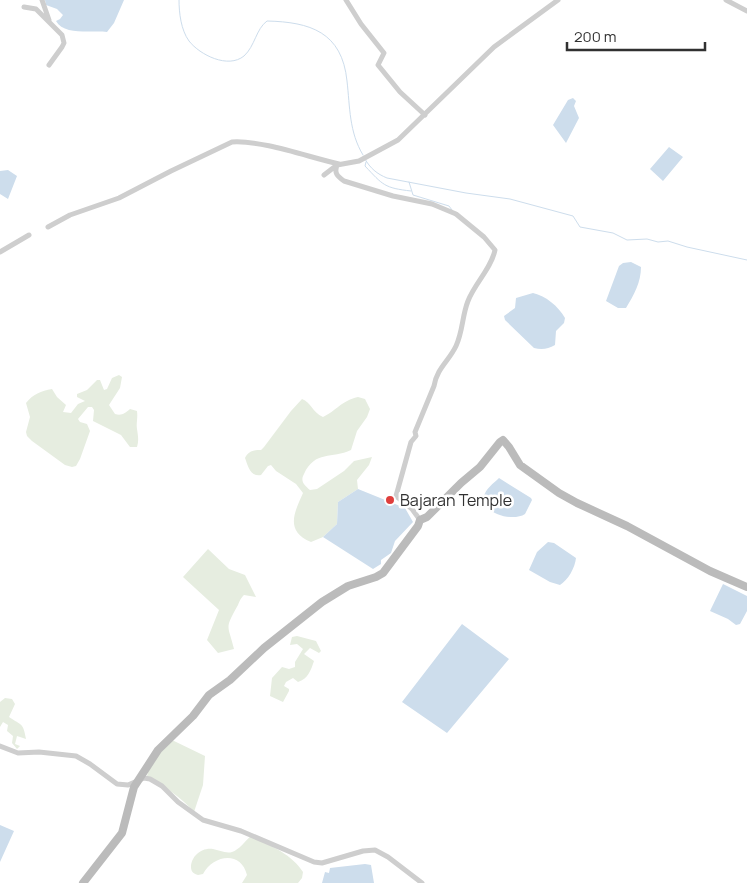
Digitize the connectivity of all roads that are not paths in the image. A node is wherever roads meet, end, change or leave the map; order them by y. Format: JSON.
{"nodes":[{"id":1,"x":42,"y":0,"type":"edge"},
{"id":2,"x":346,"y":0,"type":"edge"},
{"id":3,"x":558,"y":0,"type":"edge"},
{"id":4,"x":726,"y":0,"type":"edge"},
{"id":5,"x":24,"y":7,"type":"dead end"},
{"id":6,"x":747,"y":11,"type":"edge"},
{"id":7,"x":50,"y":22,"type":"junction"},
{"id":8,"x":49,"y":65,"type":"dead end"},
{"id":9,"x":425,"y":115,"type":"junction"},
{"id":10,"x":338,"y":165,"type":"junction"},
{"id":11,"x":324,"y":175,"type":"dead end"},
{"id":12,"x":48,"y":227,"type":"dead end"},
{"id":13,"x":29,"y":235,"type":"dead end"},
{"id":14,"x":0,"y":252,"type":"edge"},
{"id":15,"x":420,"y":520,"type":"junction"},
{"id":16,"x":747,"y":588,"type":"edge"},
{"id":17,"x":0,"y":746,"type":"edge"},
{"id":18,"x":140,"y":780,"type":"junction"},
{"id":19,"x":83,"y":883,"type":"edge"},
{"id":20,"x":422,"y":883,"type":"edge"}],
"edges":[{"from":1,"to":7,"type":"street"},
{"from":2,"to":9,"type":"street"},
{"from":3,"to":9,"type":"street"},
{"from":4,"to":6,"type":"street"},
{"from":5,"to":7,"type":"street"},
{"from":7,"to":8,"type":"street"},
{"from":9,"to":10,"type":"street"},
{"from":10,"to":11,"type":"street"},
{"from":10,"to":12,"type":"street"},
{"from":10,"to":15,"type":"street"},
{"from":13,"to":14,"type":"street"},
{"from":15,"to":16,"type":"street"},
{"from":15,"to":18,"type":"street"},
{"from":17,"to":18,"type":"street"},
{"from":18,"to":19,"type":"street"},
{"from":18,"to":20,"type":"street"}]}
